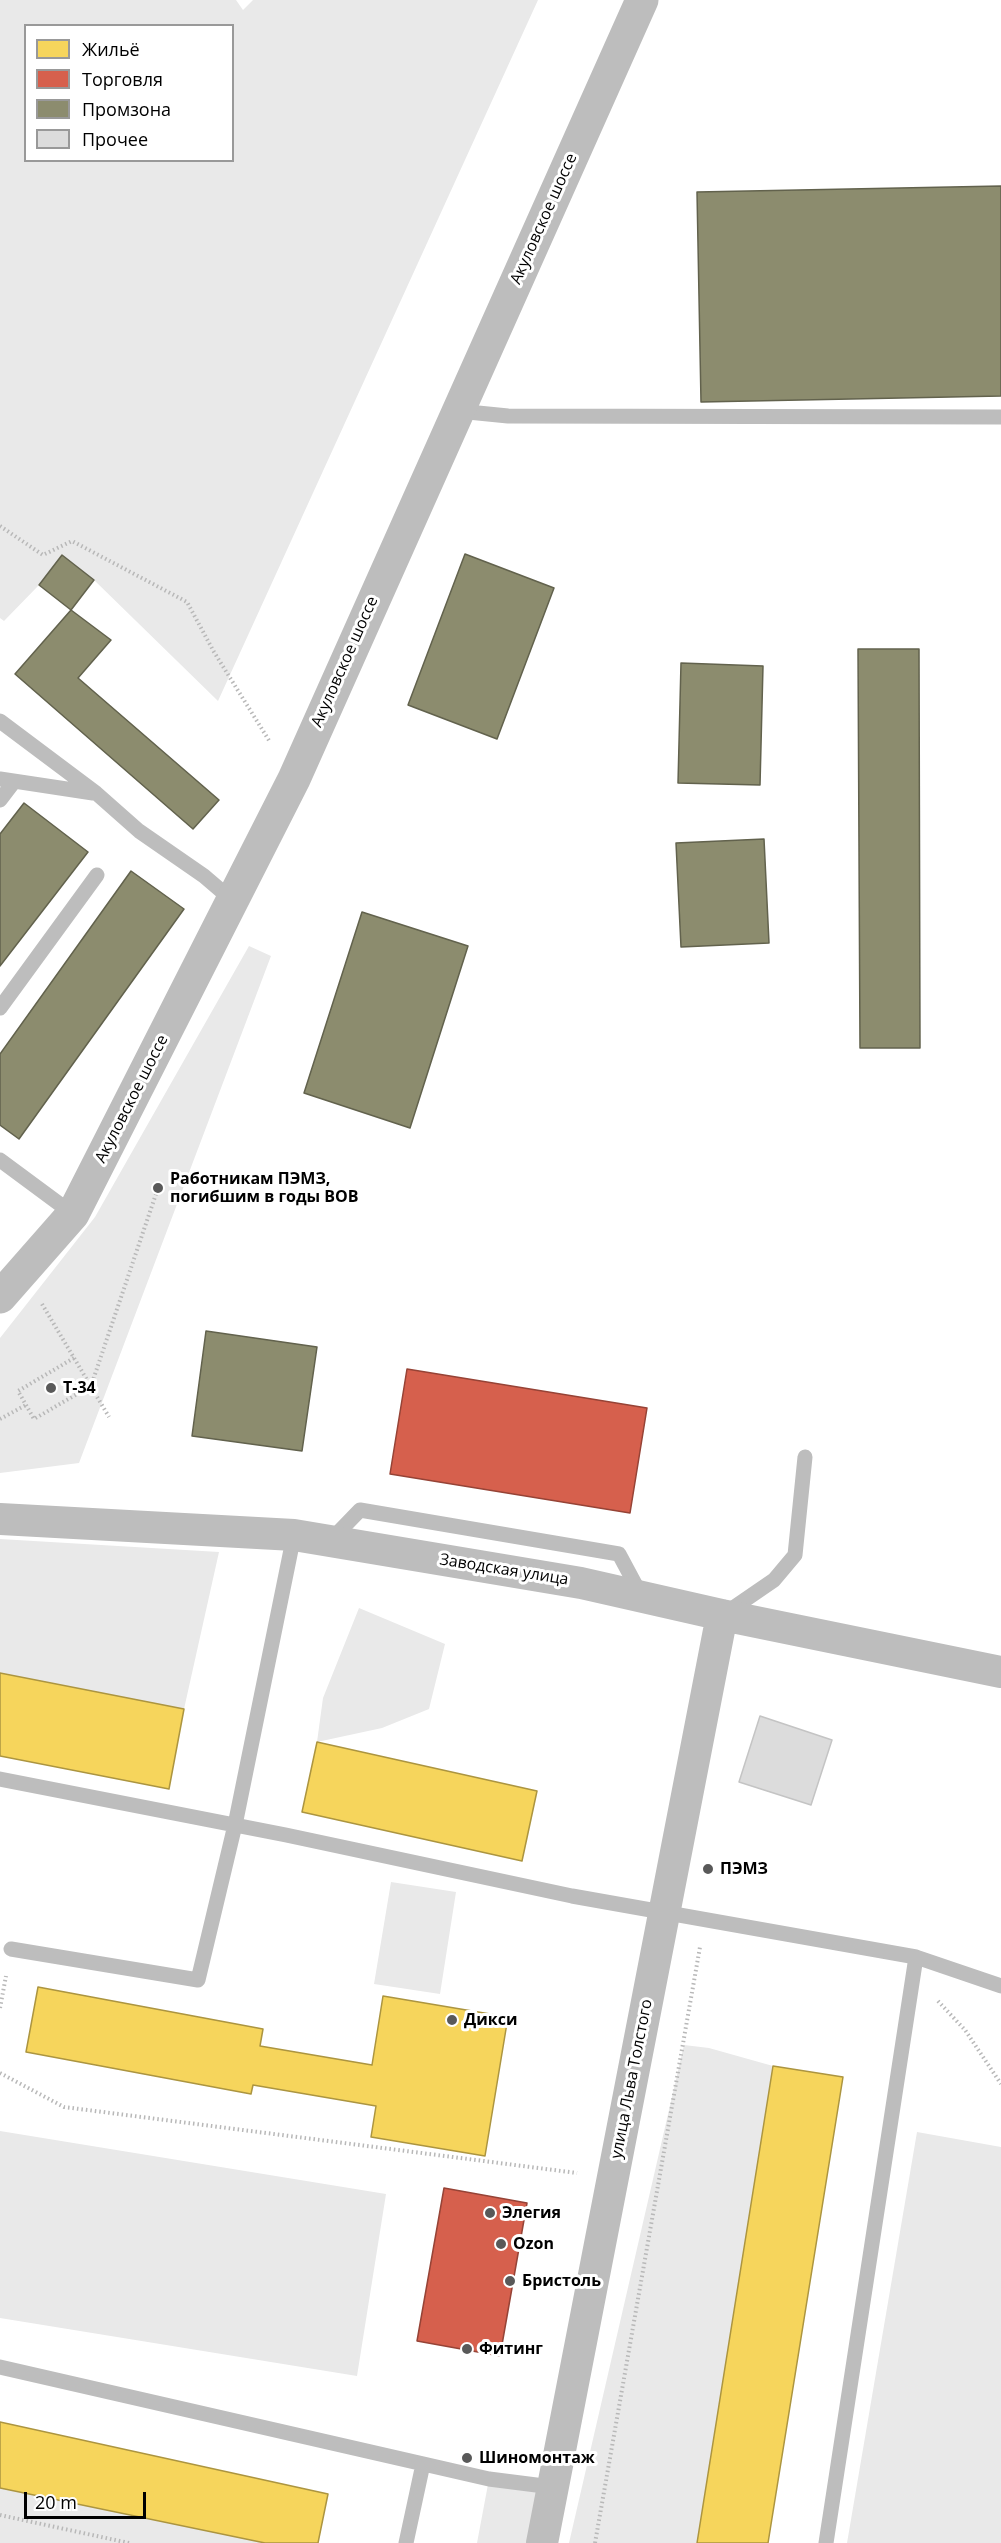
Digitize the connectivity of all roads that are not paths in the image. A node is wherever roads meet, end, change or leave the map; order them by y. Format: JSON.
{"nodes":[{"id":1,"x":642,"y":0,"type":"edge"},
{"id":2,"x":458,"y":411,"type":"junction"},
{"id":3,"x":1001,"y":417,"type":"edge"},
{"id":4,"x":0,"y":721,"type":"edge"},
{"id":5,"x":7,"y":781,"type":"edge"},
{"id":6,"x":96,"y":793,"type":"junction"},
{"id":7,"x":0,"y":800,"type":"edge"},
{"id":8,"x":97,"y":875,"type":"dead end"},
{"id":9,"x":232,"y":900,"type":"junction"},
{"id":10,"x":0,"y":1008,"type":"edge"},
{"id":11,"x":0,"y":1160,"type":"edge"},
{"id":12,"x":73,"y":1214,"type":"junction"},
{"id":13,"x":0,"y":1297,"type":"edge"},
{"id":14,"x":805,"y":1457,"type":"dead end"},
{"id":15,"x":0,"y":1519,"type":"edge"},
{"id":16,"x":294,"y":1534,"type":"junction"},
{"id":17,"x":330,"y":1541,"type":"junction"},
{"id":18,"x":642,"y":1597,"type":"junction"},
{"id":19,"x":722,"y":1615,"type":"junction"},
{"id":20,"x":1001,"y":1672,"type":"edge"},
{"id":21,"x":0,"y":1779,"type":"edge"},
{"id":22,"x":235,"y":1825,"type":"junction"},
{"id":23,"x":667,"y":1911,"type":"junction"},
{"id":24,"x":11,"y":1949,"type":"dead end"},
{"id":25,"x":916,"y":1956,"type":"junction"},
{"id":26,"x":1001,"y":1986,"type":"edge"},
{"id":27,"x":0,"y":2367,"type":"edge"},
{"id":28,"x":423,"y":2464,"type":"junction"},
{"id":29,"x":552,"y":2487,"type":"junction"},
{"id":30,"x":406,"y":2543,"type":"edge"},
{"id":31,"x":542,"y":2543,"type":"edge"},
{"id":32,"x":826,"y":2543,"type":"edge"}],
"edges":[{"from":1,"to":2,"type":"street","name":"Акуловское шоссе"},
{"from":2,"to":3,"type":"lane"},
{"from":2,"to":9,"type":"street","name":"Акуловское шоссе"},
{"from":4,"to":6,"type":"lane"},
{"from":5,"to":6,"type":"lane"},
{"from":5,"to":7,"type":"lane"},
{"from":6,"to":9,"type":"lane"},
{"from":8,"to":10,"type":"lane"},
{"from":9,"to":12,"type":"street","name":"Акуловское шоссе"},
{"from":11,"to":12,"type":"lane"},
{"from":12,"to":13,"type":"street","name":"Акуловское шоссе"},
{"from":14,"to":19,"type":"lane"},
{"from":15,"to":16,"type":"street","name":"Заводская улица"},
{"from":16,"to":17,"type":"street","name":"Заводская улица"},
{"from":16,"to":22,"type":"lane"},
{"from":17,"to":18,"type":"street","name":"Заводская улица"},
{"from":17,"to":18,"type":"lane"},
{"from":18,"to":19,"type":"street","name":"Заводская улица"},
{"from":19,"to":20,"type":"street","name":"Заводская улица"},
{"from":19,"to":23,"type":"street","name":"улица Льва Толстого"},
{"from":21,"to":22,"type":"lane"},
{"from":22,"to":23,"type":"lane"},
{"from":22,"to":24,"type":"lane"},
{"from":23,"to":25,"type":"lane"},
{"from":23,"to":29,"type":"street","name":"улица Льва Толстого"},
{"from":25,"to":26,"type":"lane"},
{"from":25,"to":32,"type":"lane"},
{"from":27,"to":28,"type":"lane"},
{"from":28,"to":29,"type":"lane"},
{"from":28,"to":30,"type":"lane"},
{"from":29,"to":31,"type":"street","name":"улица Льва Толстого"}]}
